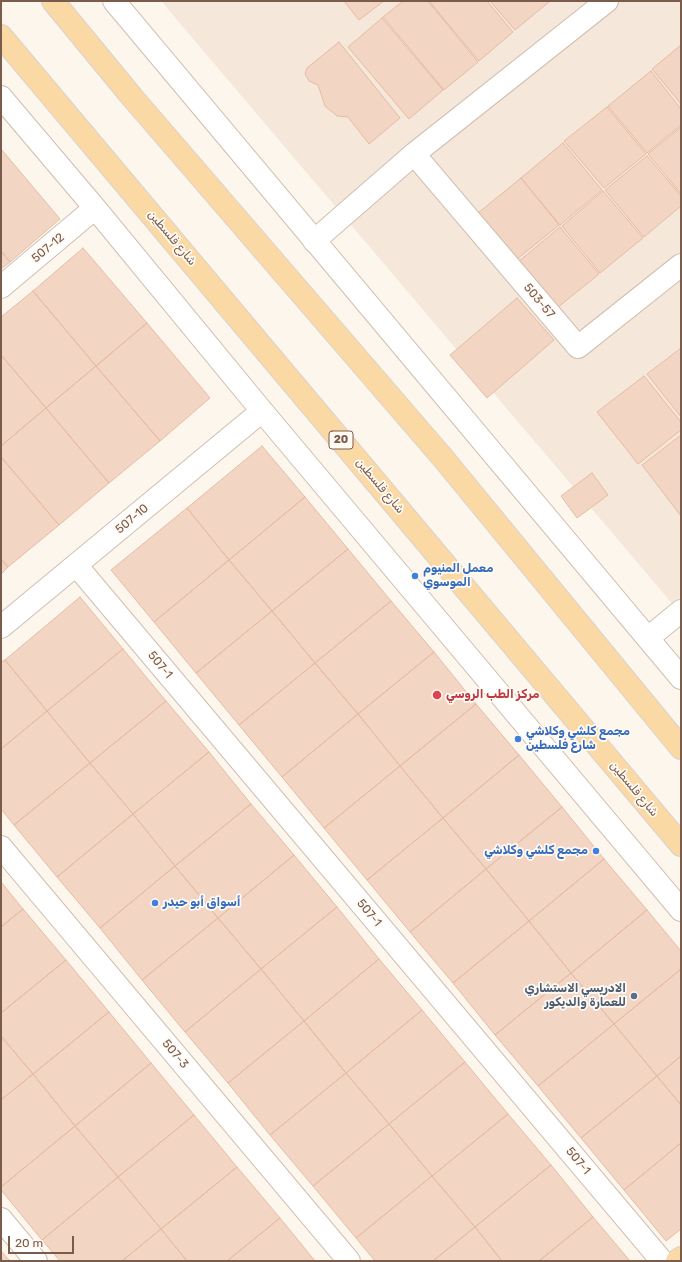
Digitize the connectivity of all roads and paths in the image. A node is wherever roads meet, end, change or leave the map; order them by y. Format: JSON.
{"nodes":[{"id":1,"x":53,"y":1,"type":"edge"},
{"id":2,"x":114,"y":1,"type":"edge"},
{"id":3,"x":607,"y":1,"type":"edge"},
{"id":4,"x":1,"y":36,"type":"edge"},
{"id":5,"x":1,"y":97,"type":"edge"},
{"id":6,"x":414,"y":154,"type":"junction"},
{"id":7,"x":95,"y":208,"type":"junction"},
{"id":8,"x":314,"y":241,"type":"junction"},
{"id":9,"x":681,"y":265,"type":"edge"},
{"id":10,"x":1,"y":287,"type":"edge"},
{"id":11,"x":262,"y":411,"type":"junction"},
{"id":12,"x":76,"y":565,"type":"junction"},
{"id":13,"x":681,"y":610,"type":"edge"},
{"id":14,"x":1,"y":627,"type":"edge"},
{"id":15,"x":648,"y":638,"type":"junction"},
{"id":16,"x":681,"y":678,"type":"edge"},
{"id":17,"x":681,"y":748,"type":"edge"},
{"id":18,"x":681,"y":845,"type":"edge"},
{"id":19,"x":1,"y":847,"type":"edge"},
{"id":20,"x":681,"y":910,"type":"edge"},
{"id":21,"x":1,"y":1219,"type":"edge"},
{"id":22,"x":681,"y":1258,"type":"edge"},
{"id":23,"x":36,"y":1261,"type":"edge"},
{"id":24,"x":349,"y":1261,"type":"edge"},
{"id":25,"x":662,"y":1261,"type":"edge"},
{"id":26,"x":677,"y":1261,"type":"edge"}],
"edges":[{"from":1,"to":17,"type":"main road"},
{"from":2,"to":8,"type":"street"},
{"from":3,"to":6,"type":"street"},
{"from":4,"to":18,"type":"main road","name":"شارع فلسطين","number":"20"},
{"from":5,"to":7,"type":"street"},
{"from":6,"to":8,"type":"street"},
{"from":6,"to":9,"type":"street","name":"503-57"},
{"from":7,"to":10,"type":"street","name":"507-12"},
{"from":7,"to":11,"type":"street"},
{"from":8,"to":15,"type":"street"},
{"from":11,"to":12,"type":"street","name":"507-10"},
{"from":11,"to":20,"type":"street"},
{"from":12,"to":14,"type":"street","name":"507-10"},
{"from":12,"to":25,"type":"street","name":"507-1"},
{"from":13,"to":15,"type":"street"},
{"from":15,"to":16,"type":"street"},
{"from":19,"to":24,"type":"street","name":"507-3"},
{"from":21,"to":23,"type":"street"},
{"from":22,"to":26,"type":"main road"}]}
